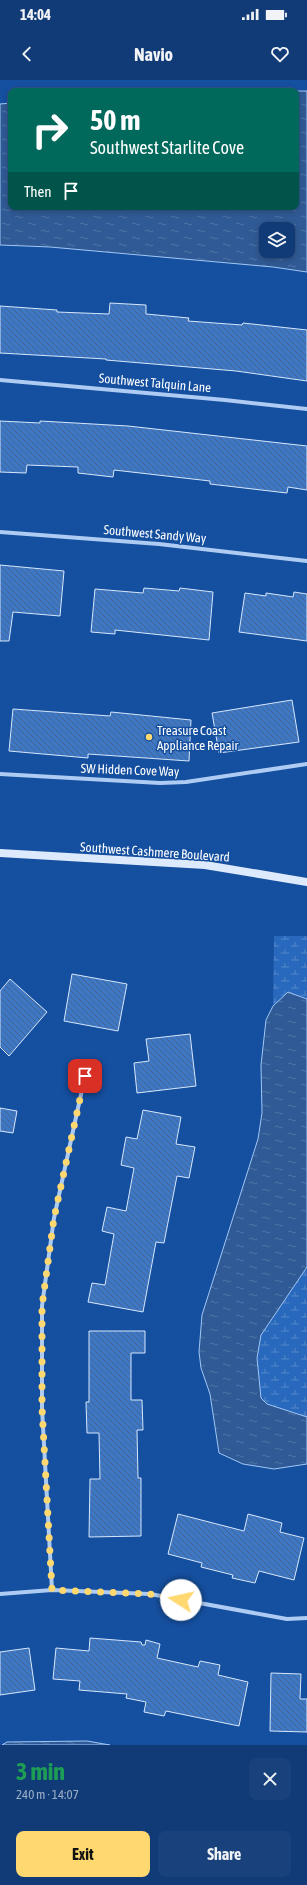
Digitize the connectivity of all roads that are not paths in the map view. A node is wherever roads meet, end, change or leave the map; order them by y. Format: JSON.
{"nodes":[{"id":1,"x":0,"y":380,"type":"edge"},
{"id":2,"x":307,"y":409,"type":"edge"},
{"id":3,"x":0,"y":532,"type":"edge"},
{"id":4,"x":307,"y":561,"type":"edge"},
{"id":5,"x":307,"y":764,"type":"edge"},
{"id":6,"x":0,"y":774,"type":"edge"},
{"id":7,"x":0,"y":853,"type":"edge"},
{"id":8,"x":307,"y":882,"type":"edge"},
{"id":9,"x":85,"y":1076,"type":"dead end"},
{"id":10,"x":52,"y":1590,"type":"junction"},
{"id":11,"x":0,"y":1594,"type":"edge"},
{"id":12,"x":307,"y":1618,"type":"edge"}],
"edges":[{"from":1,"to":2,"type":"street","name":"Southwest Talquin Lane"},
{"from":3,"to":4,"type":"street","name":"Southwest Sandy Way"},
{"from":5,"to":6,"type":"street","name":"SW Hidden Cove Way"},
{"from":7,"to":8,"type":"street","name":"Southwest Cashmere Boulevard"},
{"from":9,"to":10,"type":"street"},
{"from":10,"to":11,"type":"street"},
{"from":10,"to":12,"type":"street"}]}
